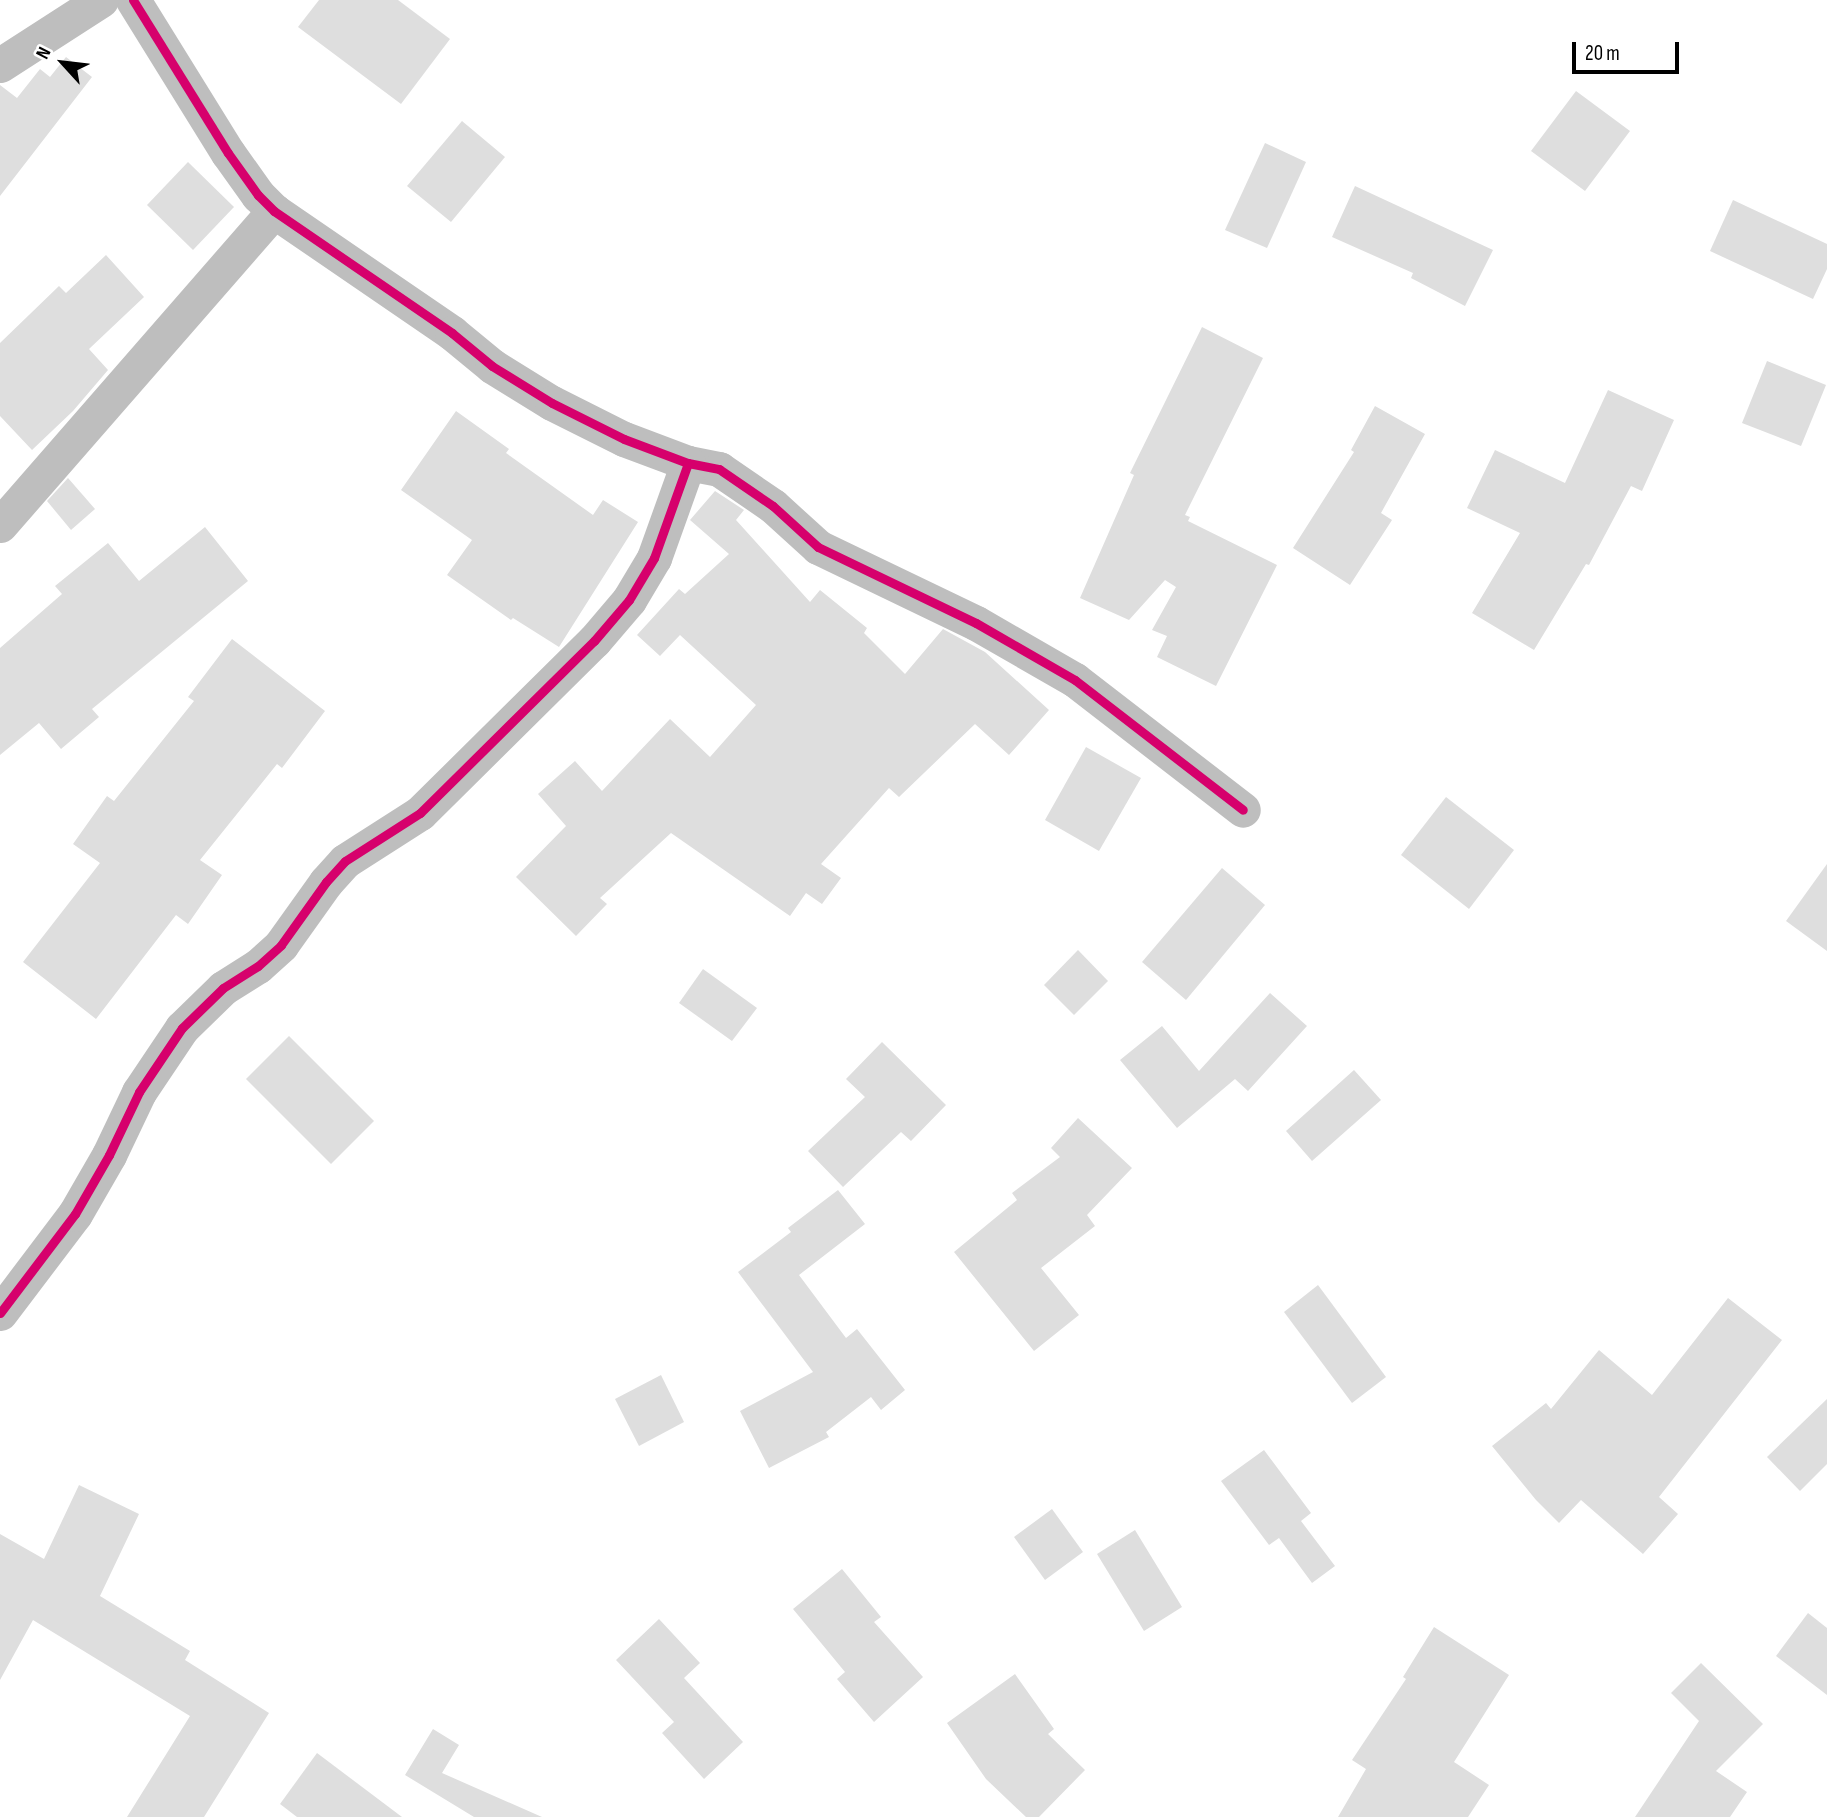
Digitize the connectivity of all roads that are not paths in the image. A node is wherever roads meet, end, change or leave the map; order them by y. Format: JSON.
{"nodes":[{"id":1,"x":101,"y":0,"type":"edge"},
{"id":2,"x":133,"y":0,"type":"edge"},
{"id":3,"x":0,"y":65,"type":"edge"},
{"id":4,"x":274,"y":211,"type":"junction"},
{"id":5,"x":688,"y":463,"type":"junction"},
{"id":6,"x":0,"y":525,"type":"edge"},
{"id":7,"x":1243,"y":810,"type":"dead end"},
{"id":8,"x":0,"y":1313,"type":"edge"}],
"edges":[{"from":1,"to":3,"type":"street"},
{"from":2,"to":4,"type":"street"},
{"from":4,"to":5,"type":"street"},
{"from":4,"to":6,"type":"street"},
{"from":5,"to":7,"type":"street"},
{"from":5,"to":8,"type":"street"}]}
